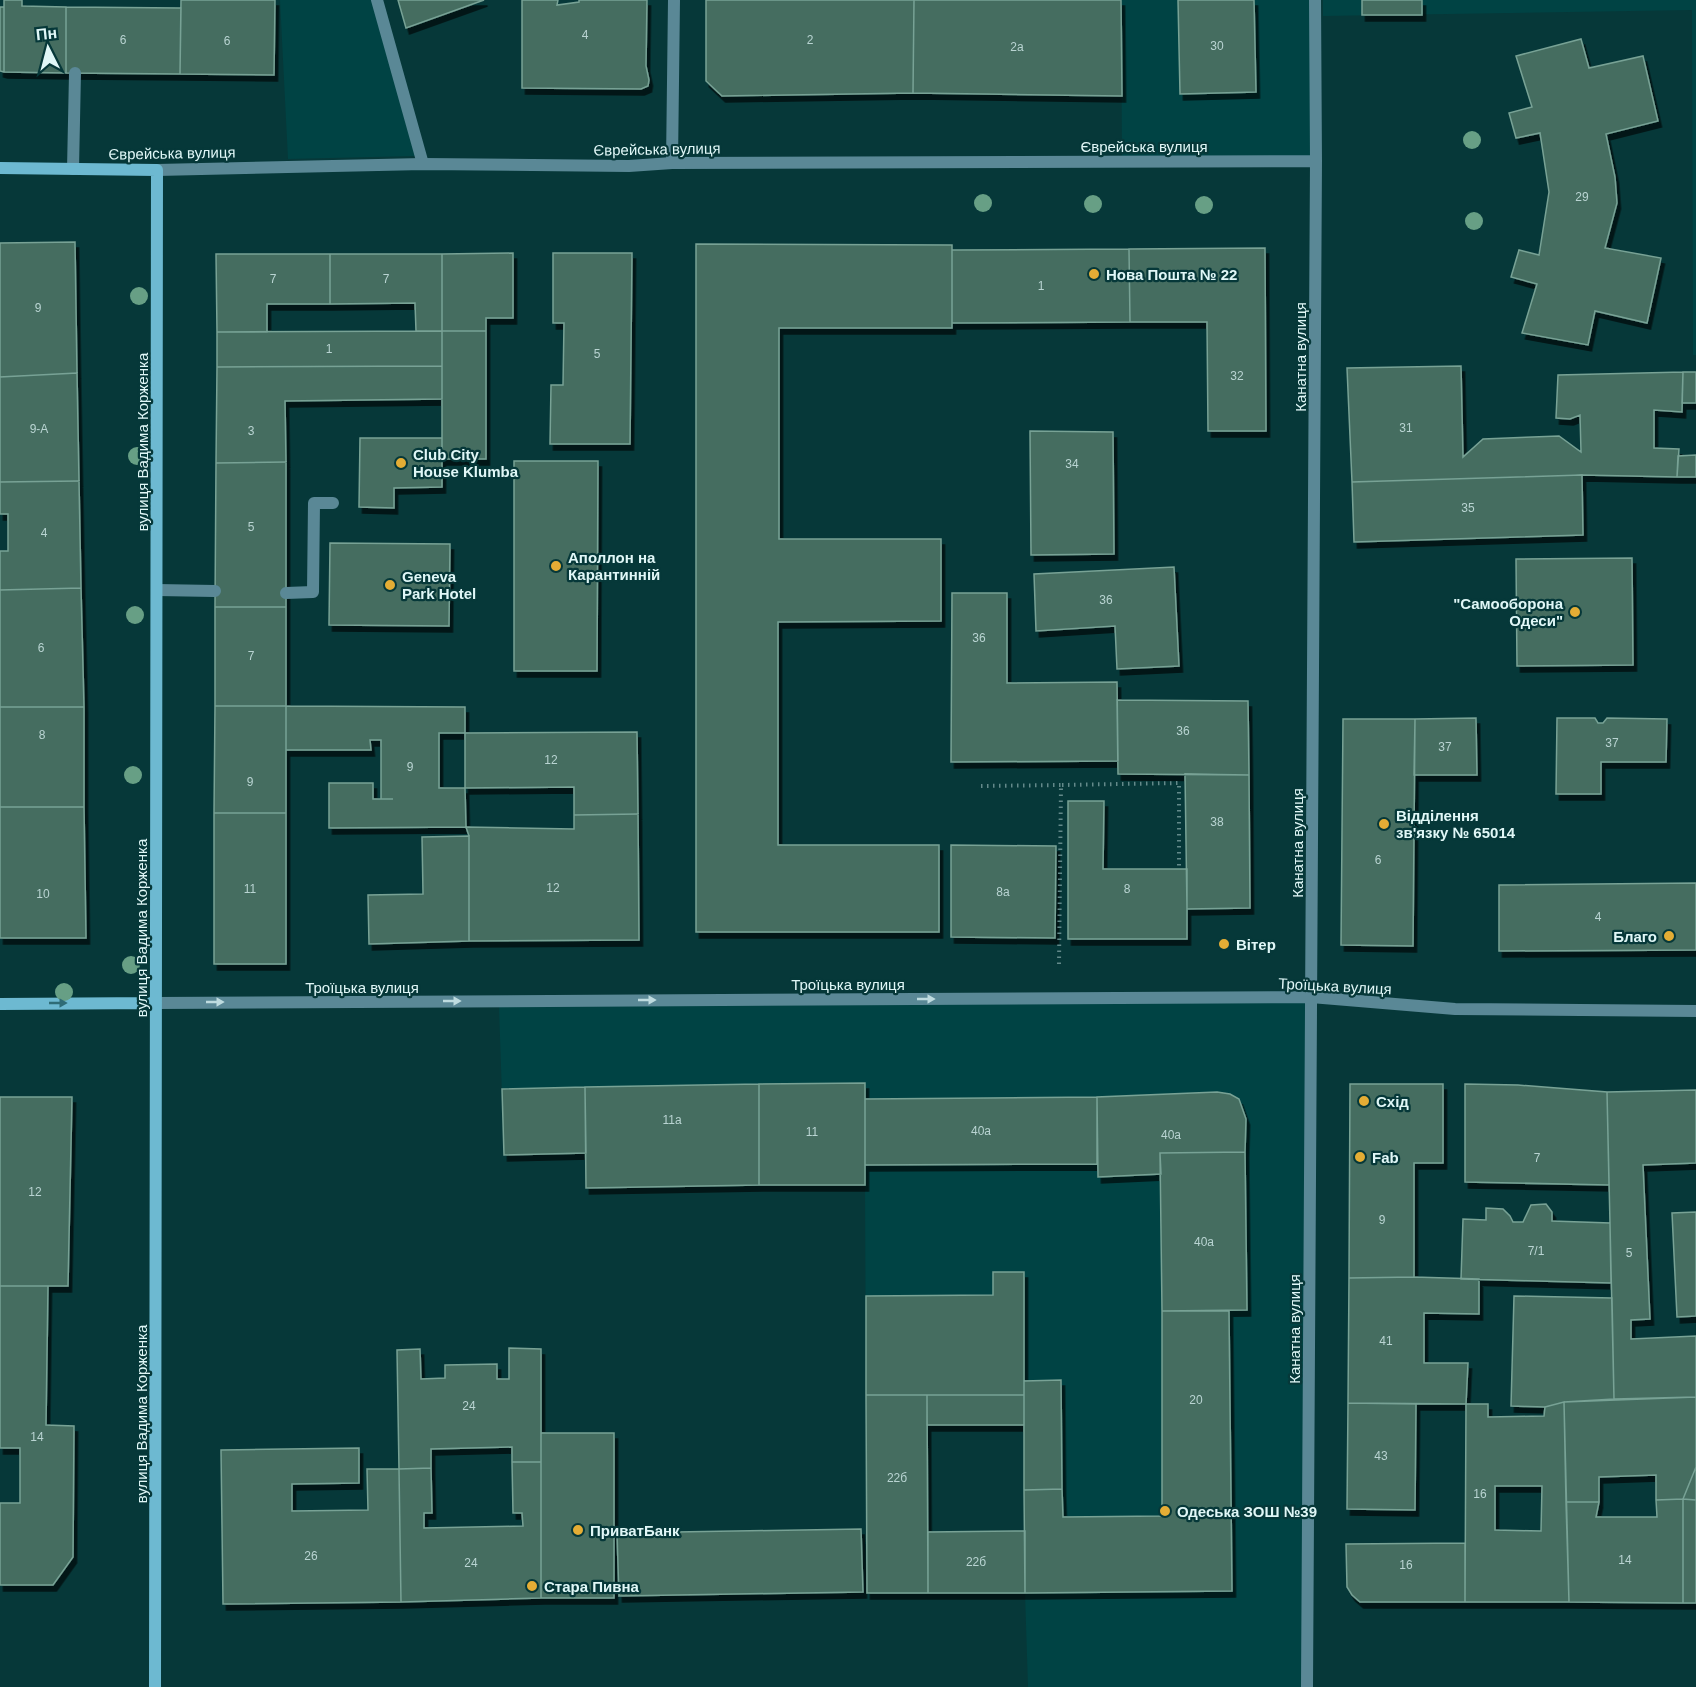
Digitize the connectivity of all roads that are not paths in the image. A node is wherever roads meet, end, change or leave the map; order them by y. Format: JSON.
{"nodes":[{"id":1,"x":377,"y":0,"type":"edge"},
{"id":2,"x":674,"y":0,"type":"edge"},
{"id":3,"x":1315,"y":0,"type":"edge"},
{"id":4,"x":75,"y":73,"type":"dead end"},
{"id":5,"x":1316,"y":161,"type":"junction"},
{"id":6,"x":672,"y":163,"type":"junction"},
{"id":7,"x":423,"y":164,"type":"junction"},
{"id":8,"x":0,"y":168,"type":"edge"},
{"id":9,"x":73,"y":169,"type":"junction"},
{"id":10,"x":157,"y":170,"type":"junction"},
{"id":11,"x":333,"y":503,"type":"dead end"},
{"id":12,"x":157,"y":590,"type":"junction"},
{"id":13,"x":215,"y":591,"type":"dead end"},
{"id":14,"x":286,"y":593,"type":"dead end"},
{"id":15,"x":1311,"y":997,"type":"junction"},
{"id":16,"x":156,"y":1003,"type":"junction"},
{"id":17,"x":0,"y":1004,"type":"edge"},
{"id":18,"x":1696,"y":1011,"type":"edge"},
{"id":19,"x":155,"y":1687,"type":"edge"},
{"id":20,"x":1307,"y":1687,"type":"edge"}],
"edges":[{"from":1,"to":7,"type":"street"},
{"from":2,"to":6,"type":"street"},
{"from":3,"to":5,"type":"street","name":"Канатна вулиця"},
{"from":4,"to":9,"type":"street"},
{"from":5,"to":6,"type":"street","name":"Єврейська вулиця"},
{"from":5,"to":15,"type":"street","name":"Канатна вулиця"},
{"from":6,"to":7,"type":"street","name":"Єврейська вулиця"},
{"from":7,"to":10,"type":"street","name":"Єврейська вулиця"},
{"from":8,"to":9,"type":"main road","name":"Єврейська вулиця"},
{"from":9,"to":10,"type":"main road","name":"Єврейська вулиця"},
{"from":10,"to":12,"type":"main road","name":"вулиця Вадима Корженка"},
{"from":11,"to":14,"type":"street"},
{"from":12,"to":13,"type":"street"},
{"from":12,"to":16,"type":"main road","name":"вулиця Вадима Корженка"},
{"from":16,"to":15,"type":"street","name":"Троїцька вулиця","one_way":true},
{"from":15,"to":18,"type":"street","name":"Троїцька вулиця"},
{"from":15,"to":20,"type":"street","name":"Канатна вулиця"},
{"from":17,"to":16,"type":"main road","name":"Троїцька вулиця","one_way":true},
{"from":16,"to":19,"type":"main road","name":"вулиця Вадима Корженка"}]}
